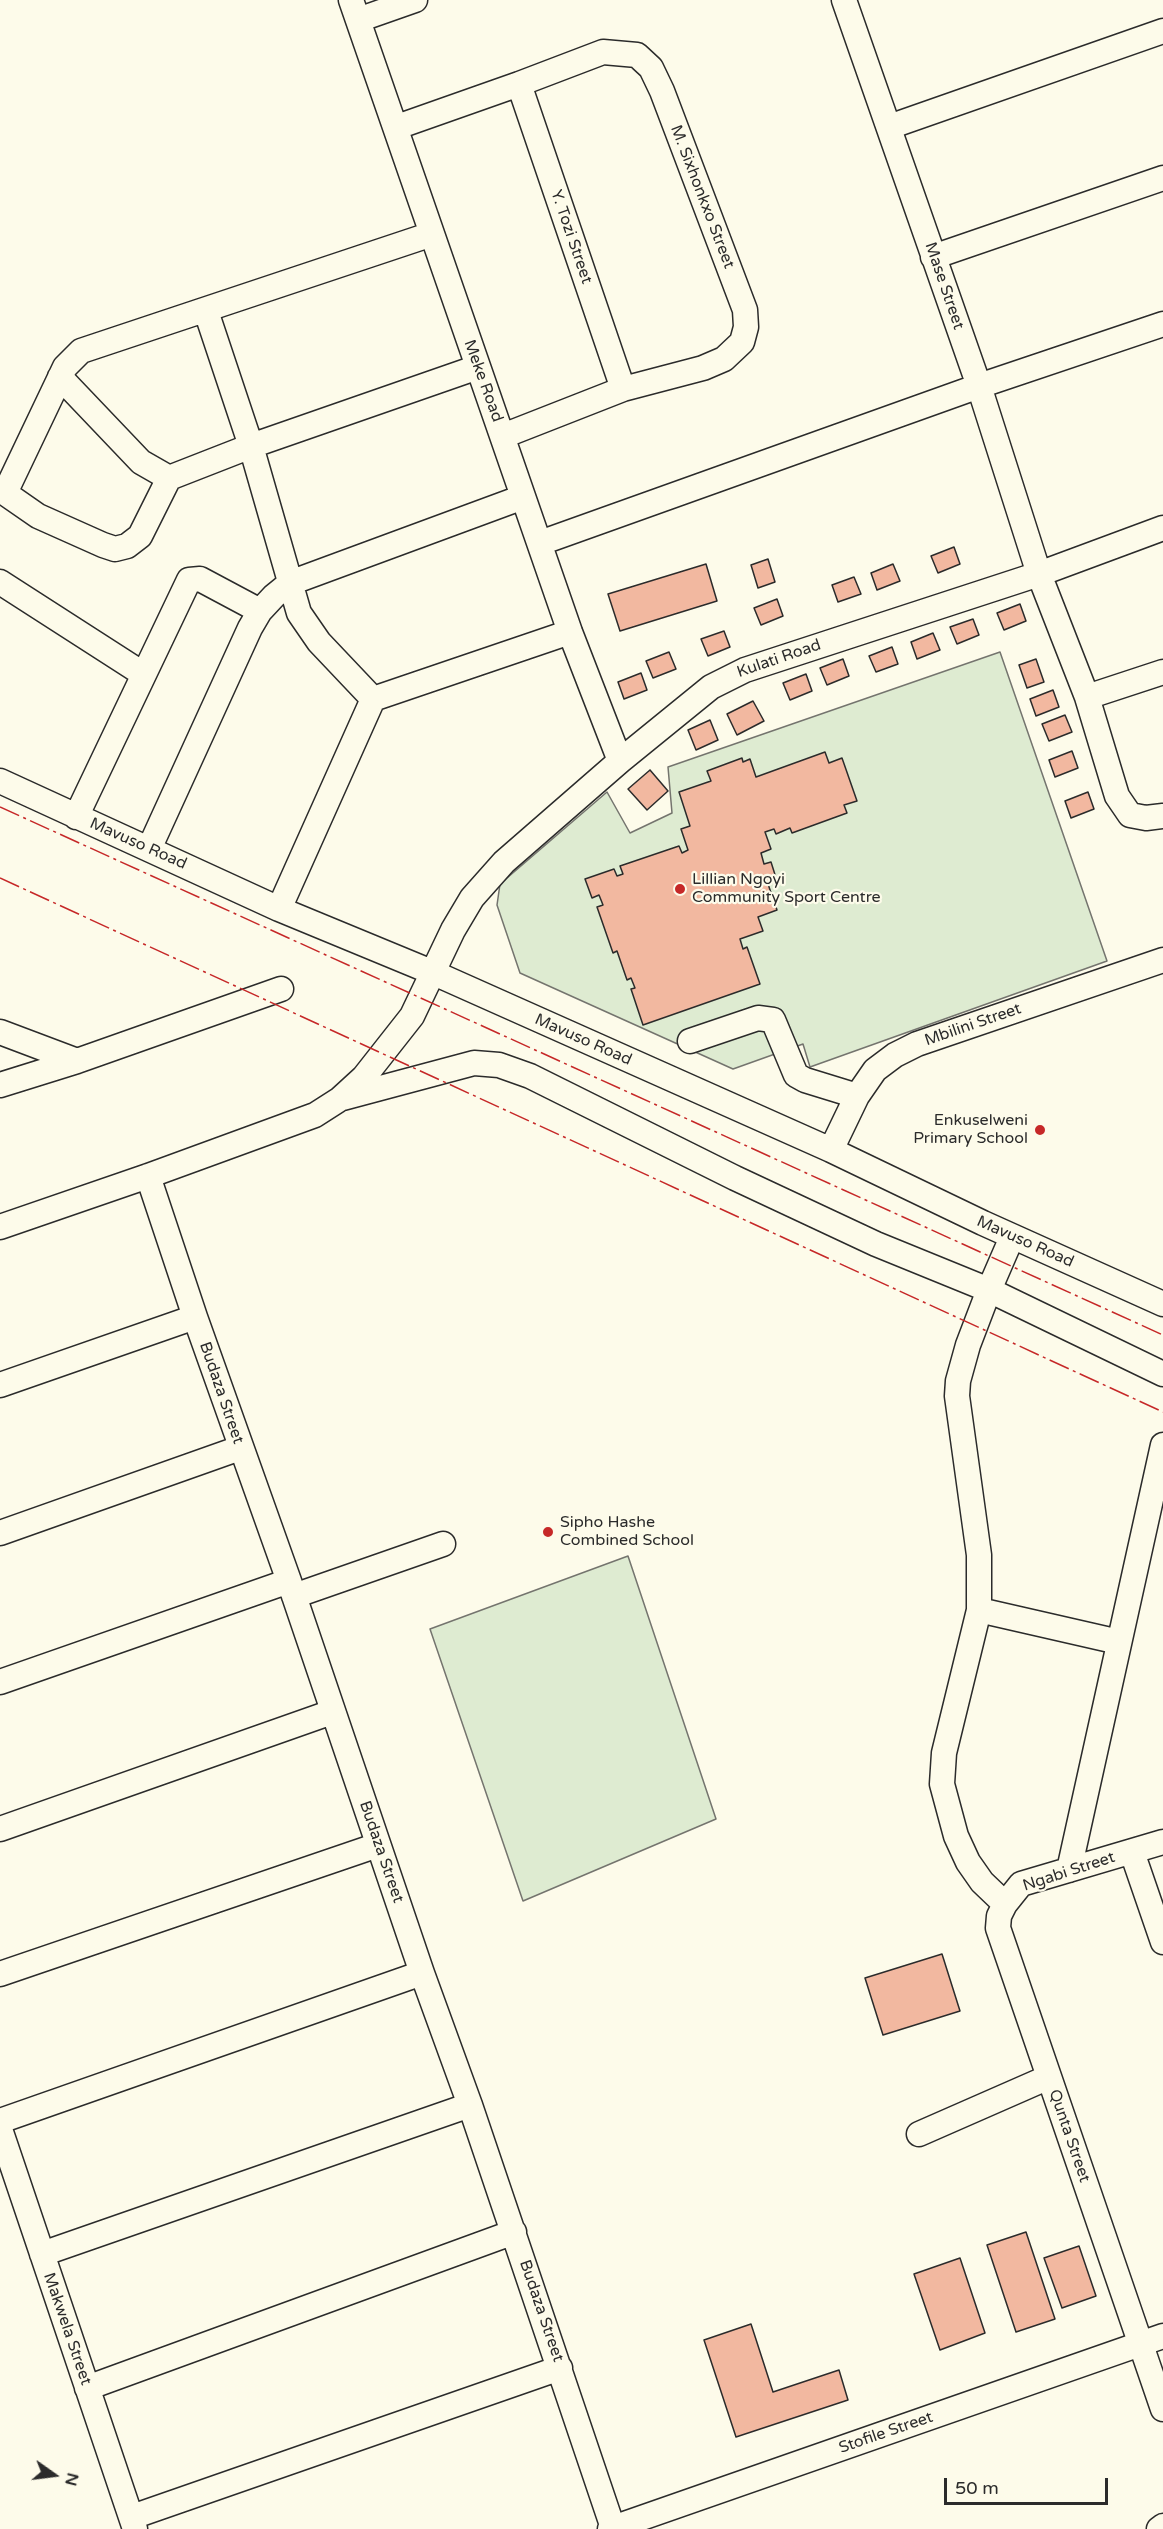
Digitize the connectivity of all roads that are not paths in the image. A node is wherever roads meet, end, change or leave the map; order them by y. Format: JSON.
{"nodes":[{"id":1,"x":415,"y":0,"type":"edge"},
{"id":2,"x":844,"y":0,"type":"edge"},
{"id":3,"x":355,"y":10,"type":"edge"},
{"id":4,"x":1163,"y":31,"type":"edge"},
{"id":5,"x":519,"y":84,"type":"junction"},
{"id":6,"x":397,"y":127,"type":"junction"},
{"id":7,"x":889,"y":127,"type":"junction"},
{"id":8,"x":1163,"y":178,"type":"edge"},
{"id":9,"x":432,"y":234,"type":"junction"},
{"id":10,"x":933,"y":257,"type":"junction"},
{"id":11,"x":206,"y":311,"type":"junction"},
{"id":12,"x":1163,"y":324,"type":"edge"},
{"id":13,"x":478,"y":368,"type":"junction"},
{"id":14,"x":60,"y":377,"type":"junction"},
{"id":15,"x":979,"y":386,"type":"junction"},
{"id":16,"x":623,"y":389,"type":"junction"},
{"id":17,"x":503,"y":436,"type":"junction"},
{"id":18,"x":251,"y":446,"type":"junction"},
{"id":19,"x":169,"y":478,"type":"junction"},
{"id":20,"x":2,"y":494,"type":"edge"},
{"id":21,"x":523,"y":497,"type":"junction"},
{"id":22,"x":1163,"y":528,"type":"edge"},
{"id":23,"x":540,"y":543,"type":"junction"},
{"id":24,"x":1039,"y":574,"type":"junction"},
{"id":25,"x":0,"y":582,"type":"edge"},
{"id":26,"x":290,"y":583,"type":"junction"},
{"id":27,"x":260,"y":610,"type":"junction"},
{"id":28,"x":570,"y":632,"type":"junction"},
{"id":29,"x":1163,"y":672,"type":"edge"},
{"id":30,"x":143,"y":674,"type":"junction"},
{"id":31,"x":1087,"y":697,"type":"junction"},
{"id":32,"x":373,"y":699,"type":"junction"},
{"id":33,"x":620,"y":761,"type":"junction"},
{"id":34,"x":0,"y":781,"type":"edge"},
{"id":35,"x":76,"y":816,"type":"junction"},
{"id":36,"x":1163,"y":816,"type":"edge"},
{"id":37,"x":150,"y":849,"type":"junction"},
{"id":38,"x":279,"y":909,"type":"junction"},
{"id":39,"x":1163,"y":960,"type":"edge"},
{"id":40,"x":434,"y":973,"type":"junction"},
{"id":41,"x":281,"y":989,"type":"dead end"},
{"id":42,"x":0,"y":1032,"type":"edge"},
{"id":43,"x":690,"y":1041,"type":"dead end"},
{"id":44,"x":77,"y":1061,"type":"junction"},
{"id":45,"x":0,"y":1085,"type":"edge"},
{"id":46,"x":857,"y":1096,"type":"junction"},
{"id":47,"x":340,"y":1099,"type":"junction"},
{"id":48,"x":831,"y":1150,"type":"junction"},
{"id":49,"x":148,"y":1176,"type":"junction"},
{"id":50,"x":0,"y":1227,"type":"edge"},
{"id":51,"x":1012,"y":1237,"type":"junction"},
{"id":52,"x":988,"y":1290,"type":"junction"},
{"id":53,"x":1163,"y":1304,"type":"edge"},
{"id":54,"x":195,"y":1317,"type":"junction"},
{"id":55,"x":1163,"y":1374,"type":"edge"},
{"id":56,"x":0,"y":1385,"type":"edge"},
{"id":57,"x":1163,"y":1445,"type":"edge"},
{"id":58,"x":240,"y":1448,"type":"junction"},
{"id":59,"x":0,"y":1533,"type":"edge"},
{"id":60,"x":443,"y":1544,"type":"dead end"},
{"id":61,"x":292,"y":1589,"type":"junction"},
{"id":62,"x":980,"y":1610,"type":"junction"},
{"id":63,"x":1119,"y":1642,"type":"junction"},
{"id":64,"x":0,"y":1682,"type":"edge"},
{"id":65,"x":332,"y":1712,"type":"junction"},
{"id":66,"x":0,"y":1829,"type":"edge"},
{"id":67,"x":1163,"y":1842,"type":"edge"},
{"id":68,"x":378,"y":1845,"type":"junction"},
{"id":69,"x":1132,"y":1852,"type":"junction"},
{"id":70,"x":1069,"y":1870,"type":"junction"},
{"id":71,"x":1005,"y":1904,"type":"junction"},
{"id":72,"x":998,"y":1928,"type":"joint"},
{"id":73,"x":1163,"y":1942,"type":"edge"},
{"id":74,"x":422,"y":1973,"type":"junction"},
{"id":75,"x":0,"y":1974,"type":"edge"},
{"id":76,"x":1049,"y":2077,"type":"junction"},
{"id":77,"x":470,"y":2105,"type":"junction"},
{"id":78,"x":0,"y":2121,"type":"edge"},
{"id":79,"x":0,"y":2129,"type":"edge"},
{"id":80,"x":918,"y":2134,"type":"dead end"},
{"id":81,"x":514,"y":2232,"type":"junction"},
{"id":82,"x":42,"y":2254,"type":"junction"},
{"id":83,"x":1163,"y":2336,"type":"edge"},
{"id":84,"x":1140,"y":2345,"type":"junction"},
{"id":85,"x":560,"y":2368,"type":"junction"},
{"id":86,"x":87,"y":2388,"type":"junction"},
{"id":87,"x":1163,"y":2409,"type":"edge"},
{"id":88,"x":134,"y":2523,"type":"edge"},
{"id":89,"x":1163,"y":2526,"type":"edge"},
{"id":90,"x":611,"y":2529,"type":"edge"},
{"id":91,"x":1159,"y":2529,"type":"edge"}],
"edges":[{"from":1,"to":3,"type":"street"},
{"from":2,"to":7,"type":"street","name":"Mase Street"},
{"from":3,"to":6,"type":"street","name":"Meke Road"},
{"from":4,"to":7,"type":"street"},
{"from":5,"to":6,"type":"street","name":"M. Sixhonkxo Street"},
{"from":5,"to":16,"type":"street","name":"Y. Tozi Street"},
{"from":5,"to":16,"type":"street","name":"M. Sixhonkxo Street"},
{"from":6,"to":9,"type":"street","name":"Meke Road"},
{"from":7,"to":10,"type":"street","name":"Mase Street"},
{"from":8,"to":10,"type":"street"},
{"from":9,"to":11,"type":"street"},
{"from":9,"to":13,"type":"street","name":"Meke Road"},
{"from":10,"to":15,"type":"street","name":"Mase Street"},
{"from":11,"to":14,"type":"street"},
{"from":11,"to":18,"type":"street"},
{"from":12,"to":15,"type":"street"},
{"from":13,"to":17,"type":"street","name":"Meke Road"},
{"from":13,"to":18,"type":"street"},
{"from":14,"to":19,"type":"street"},
{"from":14,"to":20,"type":"street"},
{"from":15,"to":23,"type":"street"},
{"from":15,"to":24,"type":"street","name":"Mase Street"},
{"from":16,"to":17,"type":"street","name":"M. Sixhonkxo Street"},
{"from":17,"to":21,"type":"street","name":"Meke Road"},
{"from":18,"to":19,"type":"street"},
{"from":18,"to":26,"type":"street"},
{"from":19,"to":20,"type":"street"},
{"from":21,"to":23,"type":"street","name":"Meke Road"},
{"from":21,"to":26,"type":"street"},
{"from":22,"to":24,"type":"street","name":"Kulati Road"},
{"from":23,"to":28,"type":"street","name":"Meke Road"},
{"from":24,"to":31,"type":"street","name":"Mase Street"},
{"from":24,"to":33,"type":"street","name":"Kulati Road"},
{"from":25,"to":30,"type":"street"},
{"from":26,"to":27,"type":"street"},
{"from":26,"to":32,"type":"street"},
{"from":27,"to":30,"type":"street"},
{"from":27,"to":37,"type":"street"},
{"from":28,"to":32,"type":"street"},
{"from":28,"to":33,"type":"street","name":"Meke Road"},
{"from":29,"to":31,"type":"street"},
{"from":30,"to":35,"type":"street"},
{"from":31,"to":36,"type":"street","name":"Mase Street"},
{"from":32,"to":38,"type":"street"},
{"from":33,"to":40,"type":"street","name":"Kulati Road"},
{"from":34,"to":35,"type":"street","name":"Mavuso Road"},
{"from":35,"to":37,"type":"street","name":"Mavuso Road"},
{"from":37,"to":38,"type":"street","name":"Mavuso Road"},
{"from":38,"to":40,"type":"street","name":"Mavuso Road"},
{"from":39,"to":46,"type":"street","name":"Mbilini Street"},
{"from":40,"to":47,"type":"street","name":"Kulati Road"},
{"from":40,"to":48,"type":"street","name":"Mavuso Road"},
{"from":41,"to":44,"type":"street"},
{"from":42,"to":44,"type":"street"},
{"from":43,"to":46,"type":"street"},
{"from":44,"to":45,"type":"street"},
{"from":46,"to":48,"type":"street","name":"Mbilini Street"},
{"from":47,"to":49,"type":"street"},
{"from":47,"to":52,"type":"street"},
{"from":48,"to":51,"type":"street","name":"Mavuso Road"},
{"from":49,"to":50,"type":"street"},
{"from":49,"to":54,"type":"street","name":"Budaza Street"},
{"from":51,"to":52,"type":"street"},
{"from":51,"to":53,"type":"street","name":"Mavuso Road"},
{"from":52,"to":55,"type":"street"},
{"from":52,"to":62,"type":"street"},
{"from":54,"to":56,"type":"street"},
{"from":54,"to":58,"type":"street","name":"Budaza Street"},
{"from":57,"to":63,"type":"street"},
{"from":58,"to":59,"type":"street"},
{"from":58,"to":61,"type":"street","name":"Budaza Street"},
{"from":60,"to":61,"type":"street"},
{"from":61,"to":64,"type":"street"},
{"from":61,"to":65,"type":"street","name":"Budaza Street"},
{"from":62,"to":63,"type":"street"},
{"from":62,"to":71,"type":"street"},
{"from":63,"to":70,"type":"street"},
{"from":65,"to":66,"type":"street"},
{"from":65,"to":68,"type":"street","name":"Budaza Street"},
{"from":67,"to":69,"type":"street","name":"Ngabi Street"},
{"from":68,"to":74,"type":"street","name":"Budaza Street"},
{"from":68,"to":75,"type":"street"},
{"from":69,"to":70,"type":"street","name":"Ngabi Street"},
{"from":69,"to":73,"type":"street"},
{"from":70,"to":71,"type":"street","name":"Ngabi Street"},
{"from":71,"to":72,"type":"street","name":"Ngabi Street"},
{"from":72,"to":76,"type":"street","name":"Qunta Street"},
{"from":74,"to":77,"type":"street","name":"Budaza Street"},
{"from":74,"to":78,"type":"street"},
{"from":76,"to":80,"type":"street"},
{"from":76,"to":84,"type":"street","name":"Qunta Street"},
{"from":77,"to":81,"type":"street","name":"Budaza Street"},
{"from":77,"to":82,"type":"street"},
{"from":79,"to":82,"type":"street","name":"Makwela Street"},
{"from":81,"to":85,"type":"street","name":"Budaza Street"},
{"from":81,"to":86,"type":"street"},
{"from":82,"to":86,"type":"street","name":"Makwela Street"},
{"from":83,"to":84,"type":"street","name":"Stofile Street"},
{"from":84,"to":87,"type":"street","name":"Qunta Street"},
{"from":84,"to":90,"type":"street","name":"Stofile Street"},
{"from":85,"to":88,"type":"street"},
{"from":85,"to":90,"type":"street","name":"Budaza Street"},
{"from":86,"to":88,"type":"street","name":"Makwela Street"},
{"from":89,"to":91,"type":"street"}]}
